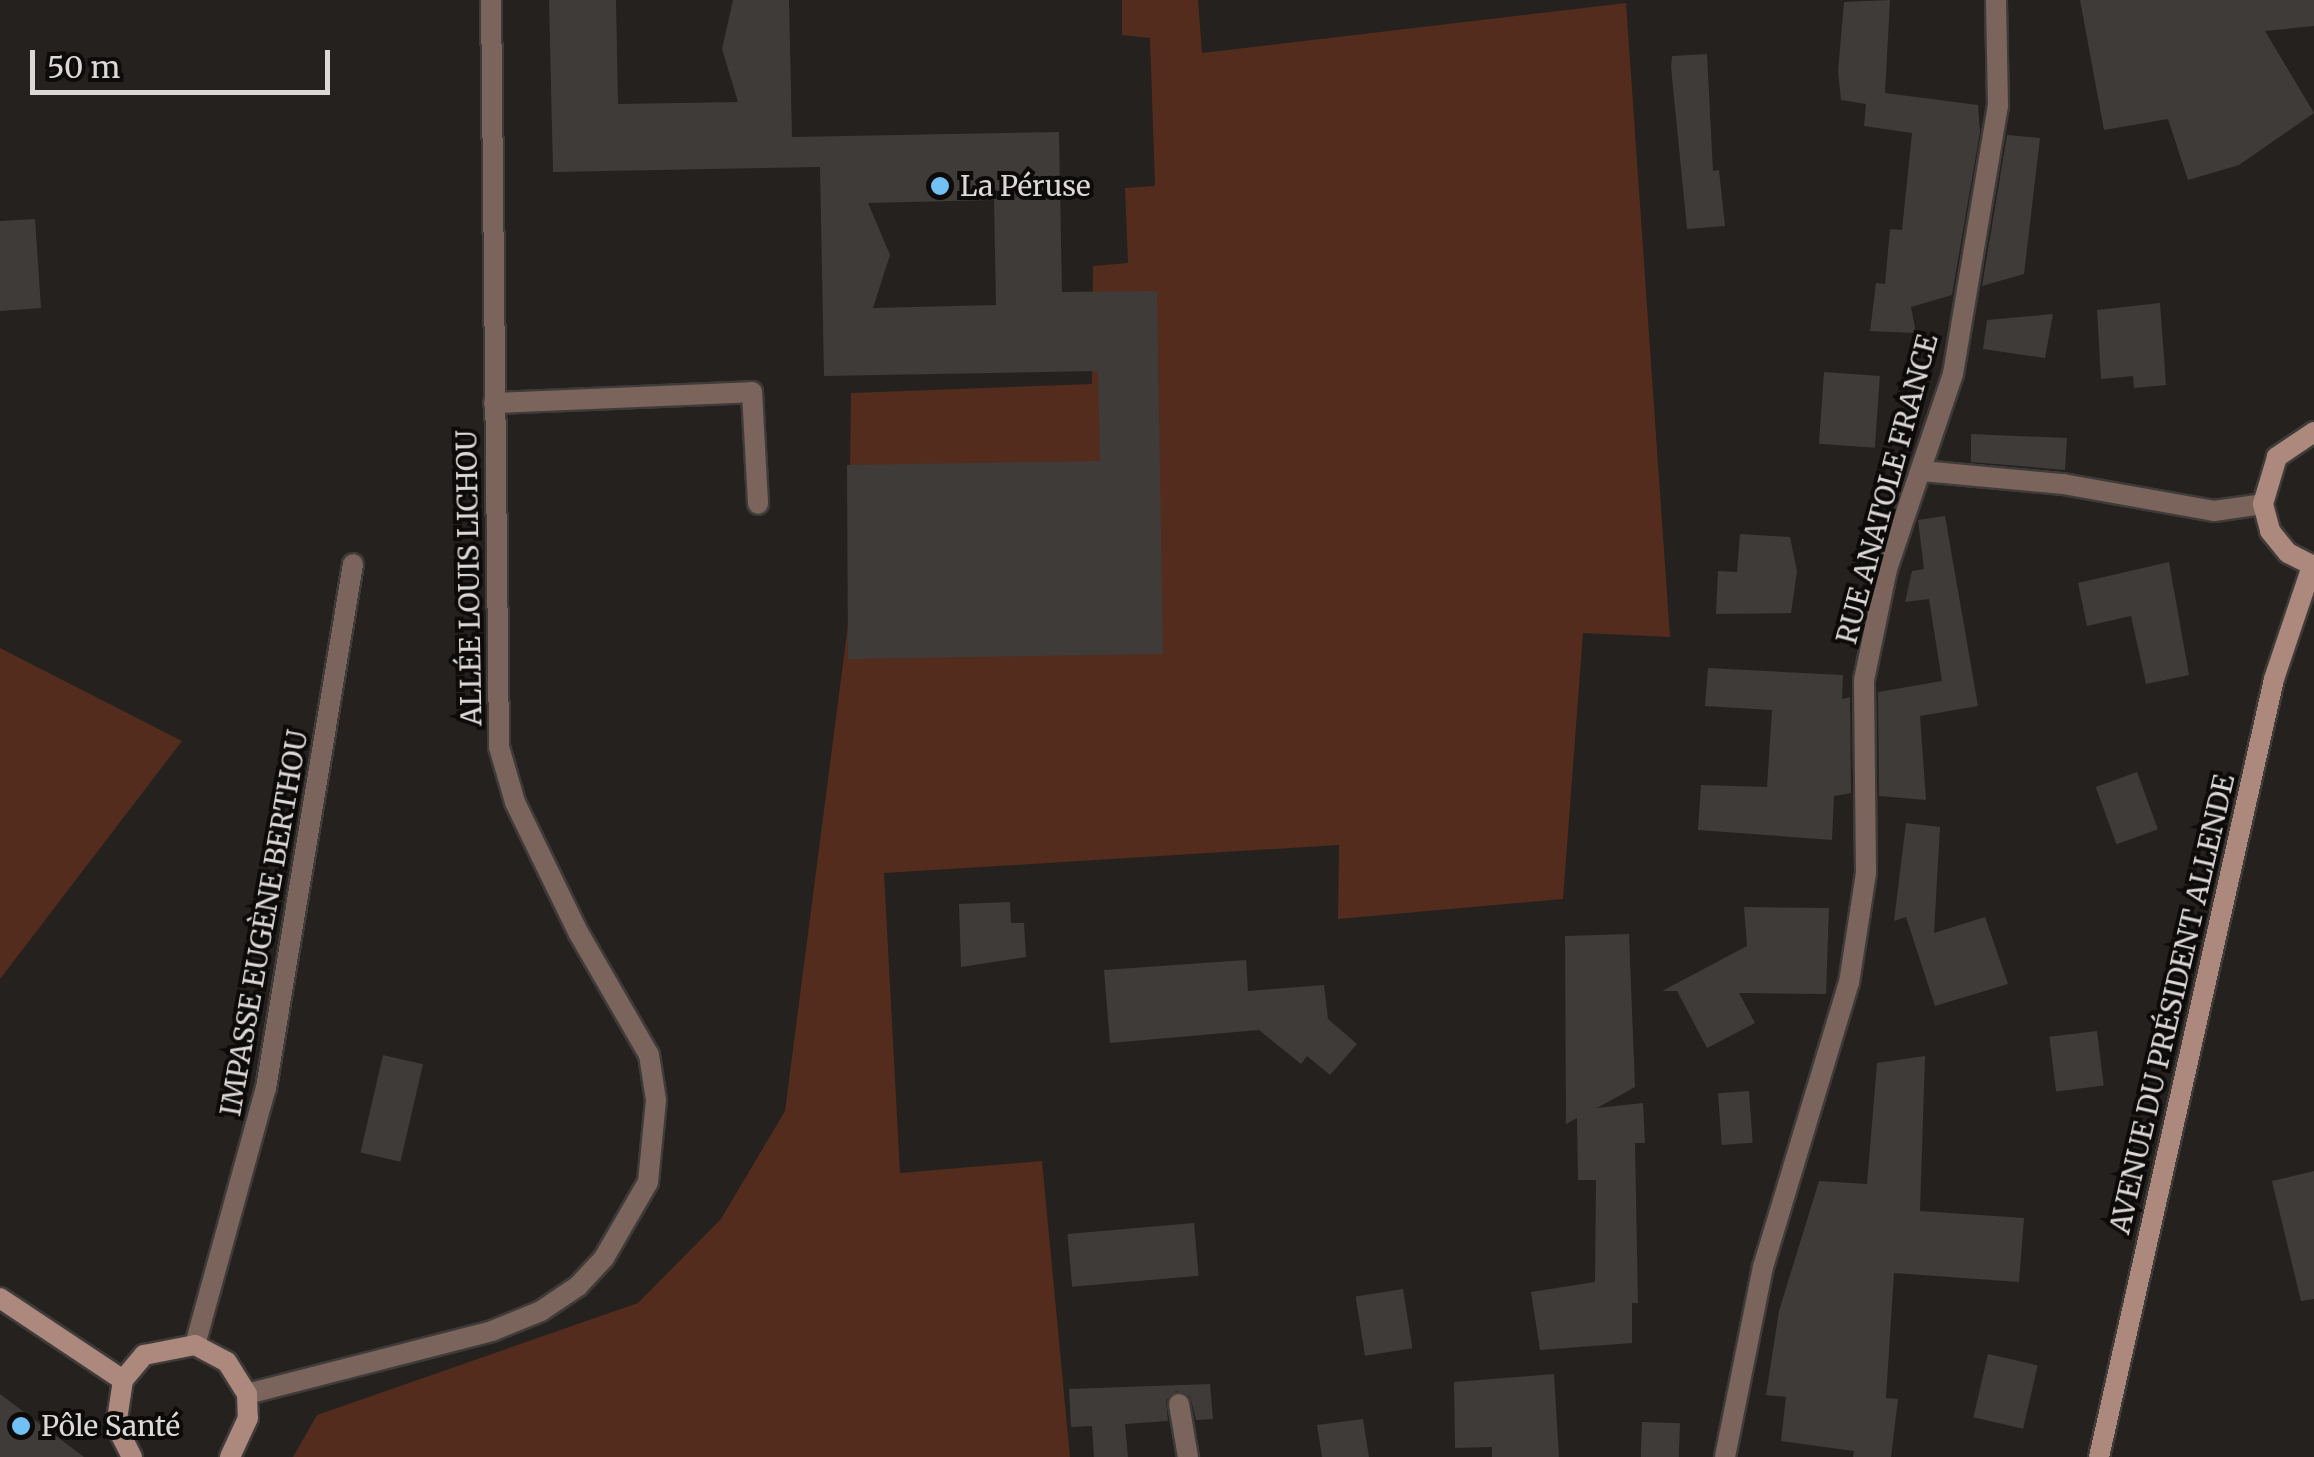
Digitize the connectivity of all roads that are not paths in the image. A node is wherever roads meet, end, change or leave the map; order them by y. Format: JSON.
{"nodes":[{"id":1,"x":491,"y":0,"type":"edge"},
{"id":2,"x":1996,"y":0,"type":"edge"},
{"id":3,"x":494,"y":403,"type":"junction"},
{"id":4,"x":2314,"y":432,"type":"edge"},
{"id":5,"x":1922,"y":471,"type":"junction"},
{"id":6,"x":758,"y":504,"type":"dead end"},
{"id":7,"x":2263,"y":504,"type":"junction"},
{"id":8,"x":353,"y":564,"type":"dead end"},
{"id":9,"x":2313,"y":566,"type":"edge"},
{"id":10,"x":0,"y":1298,"type":"edge"},
{"id":11,"x":194,"y":1345,"type":"junction"},
{"id":12,"x":123,"y":1380,"type":"junction"},
{"id":13,"x":247,"y":1394,"type":"junction"},
{"id":14,"x":1180,"y":1404,"type":"dead end"},
{"id":15,"x":132,"y":1457,"type":"edge"},
{"id":16,"x":230,"y":1457,"type":"edge"},
{"id":17,"x":1188,"y":1457,"type":"edge"},
{"id":18,"x":1724,"y":1457,"type":"edge"},
{"id":19,"x":2098,"y":1457,"type":"edge"}],
"edges":[{"from":1,"to":3,"type":"street","name":"ALLÉE LOUIS LICHOU"},
{"from":2,"to":5,"type":"street","name":"RUE ANATOLE FRANCE"},
{"from":3,"to":6,"type":"street"},
{"from":3,"to":13,"type":"street","name":"ALLÉE LOUIS LICHOU"},
{"from":4,"to":7,"type":"main road"},
{"from":5,"to":7,"type":"street"},
{"from":5,"to":18,"type":"street","name":"RUE ANATOLE FRANCE"},
{"from":7,"to":9,"type":"main road"},
{"from":8,"to":11,"type":"street","name":"IMPASSE EUGÈNE BERTHOU"},
{"from":9,"to":19,"type":"main road","name":"AVENUE DU PRÉSIDENT ALLENDE"},
{"from":10,"to":12,"type":"main road"},
{"from":11,"to":12,"type":"main road"},
{"from":11,"to":13,"type":"main road"},
{"from":12,"to":15,"type":"main road"},
{"from":13,"to":16,"type":"main road"},
{"from":14,"to":17,"type":"street"}]}
